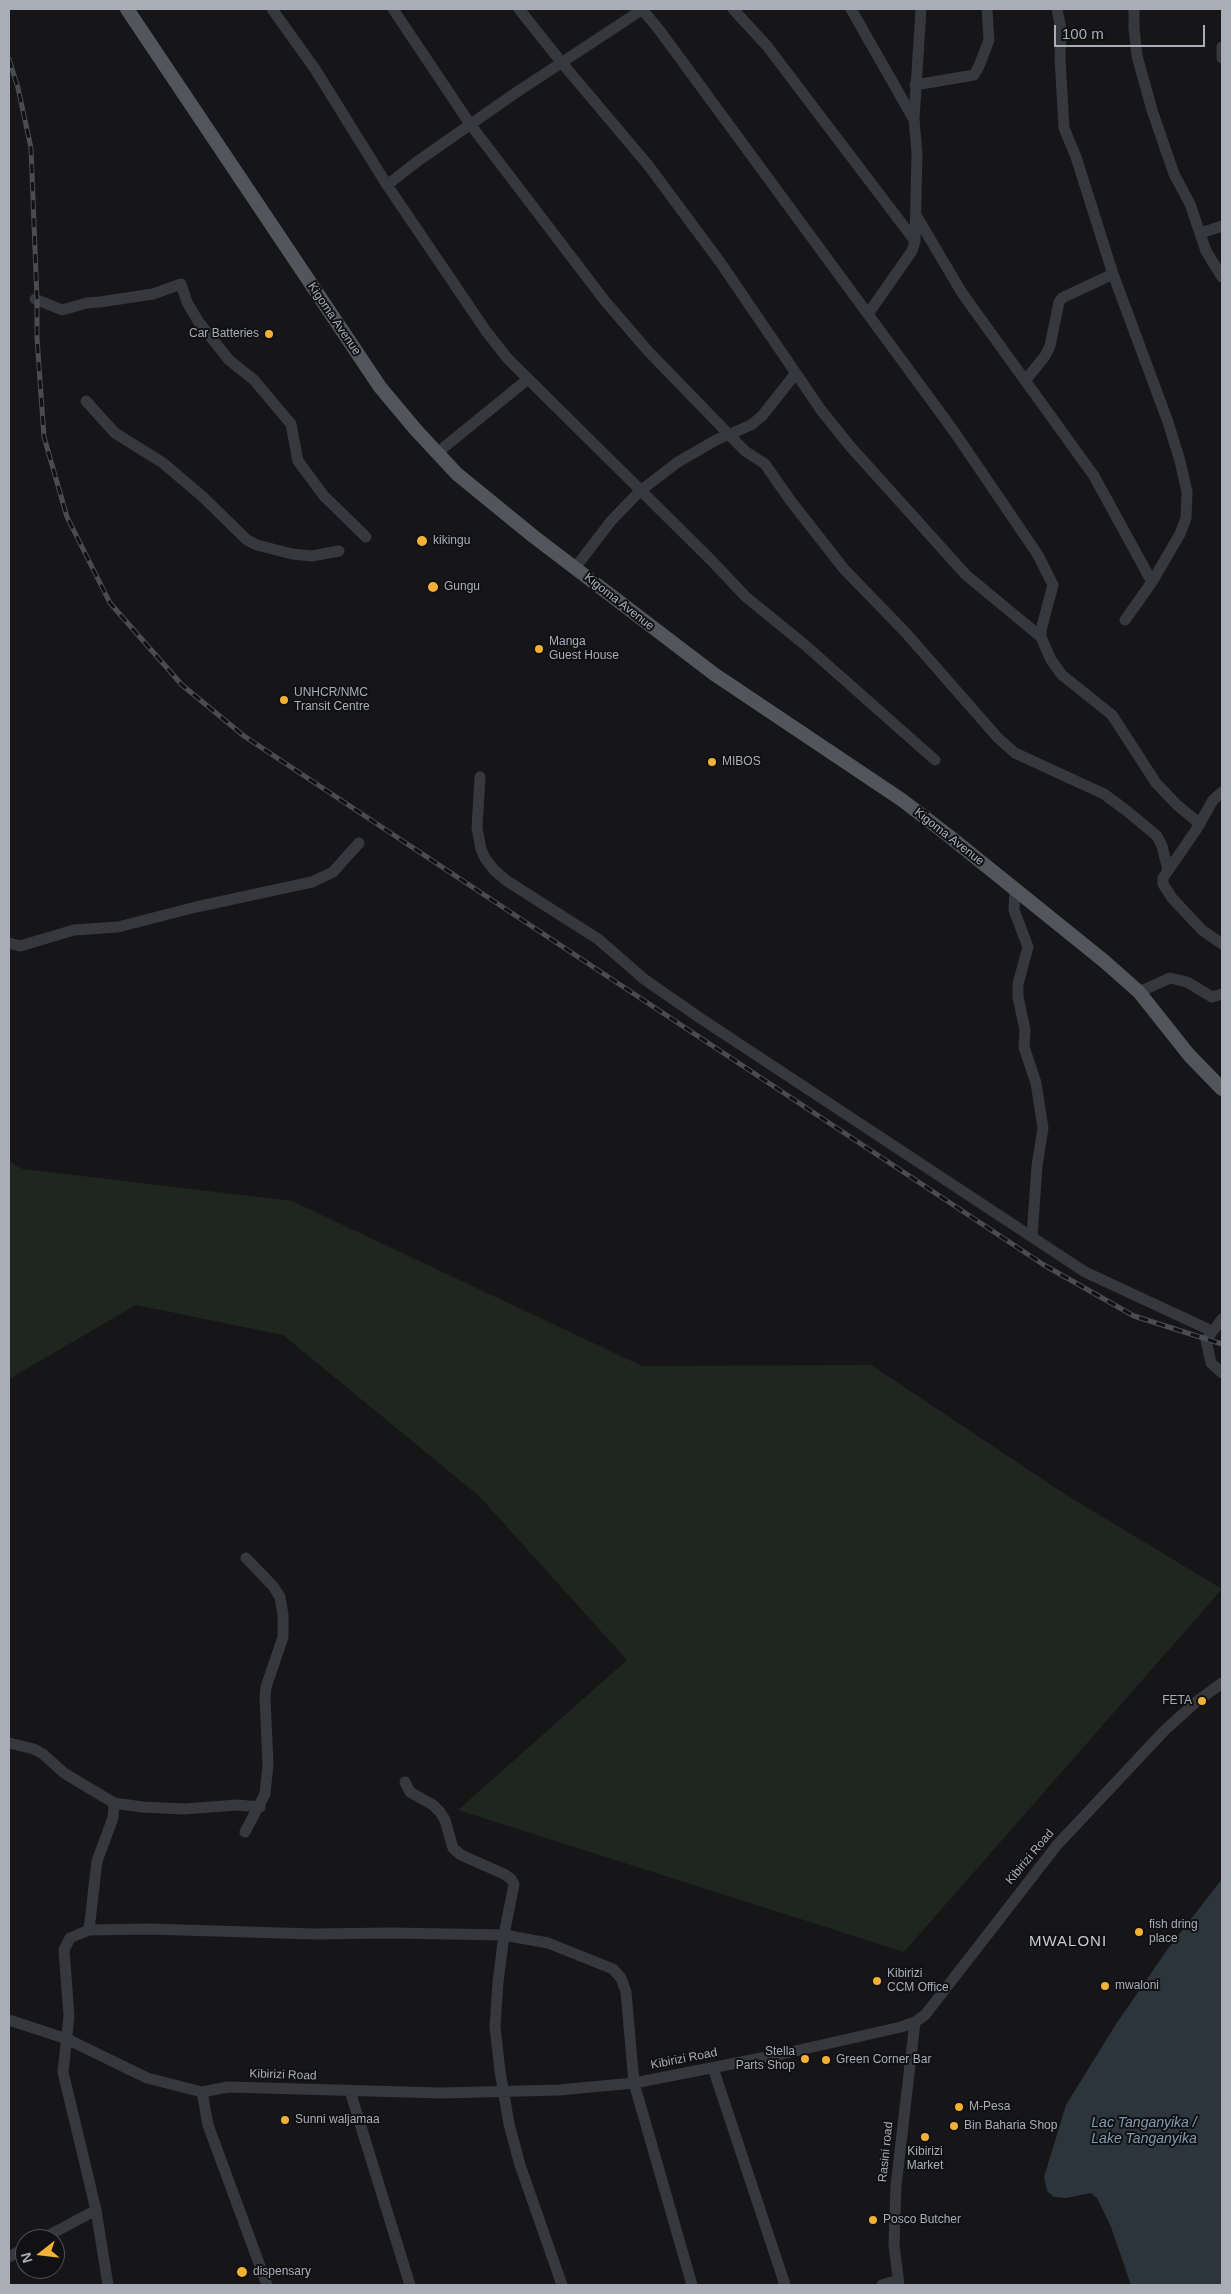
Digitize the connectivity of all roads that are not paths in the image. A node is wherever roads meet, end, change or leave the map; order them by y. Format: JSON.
{"nodes":[{"id":1,"x":127,"y":9,"type":"edge"},
{"id":2,"x":272,"y":9,"type":"edge"},
{"id":3,"x":393,"y":9,"type":"edge"},
{"id":4,"x":519,"y":9,"type":"edge"},
{"id":5,"x":642,"y":9,"type":"edge"},
{"id":6,"x":733,"y":9,"type":"edge"},
{"id":7,"x":851,"y":9,"type":"edge"},
{"id":8,"x":921,"y":9,"type":"edge"},
{"id":9,"x":987,"y":9,"type":"edge"},
{"id":10,"x":1057,"y":9,"type":"edge"},
{"id":11,"x":1134,"y":9,"type":"edge"},
{"id":12,"x":1222,"y":48,"type":"edge"},
{"id":13,"x":1222,"y":58,"type":"edge"},
{"id":14,"x":562,"y":63,"type":"junction"},
{"id":15,"x":915,"y":85,"type":"junction"},
{"id":16,"x":914,"y":119,"type":"junction"},
{"id":17,"x":470,"y":124,"type":"junction"},
{"id":18,"x":387,"y":185,"type":"junction"},
{"id":19,"x":916,"y":215,"type":"junction"},
{"id":20,"x":1222,"y":226,"type":"edge"},
{"id":21,"x":1201,"y":233,"type":"junction"},
{"id":22,"x":915,"y":240,"type":"junction"},
{"id":23,"x":1113,"y":274,"type":"junction"},
{"id":24,"x":1222,"y":277,"type":"edge"},
{"id":25,"x":35,"y":299,"type":"dead end"},
{"id":26,"x":868,"y":314,"type":"junction"},
{"id":27,"x":796,"y":372,"type":"junction"},
{"id":28,"x":528,"y":379,"type":"junction"},
{"id":29,"x":1025,"y":380,"type":"junction"},
{"id":30,"x":86,"y":401,"type":"dead end"},
{"id":31,"x":729,"y":433,"type":"junction"},
{"id":32,"x":437,"y":452,"type":"junction"},
{"id":33,"x":640,"y":491,"type":"junction"},
{"id":34,"x":366,"y":537,"type":"dead end"},
{"id":35,"x":339,"y":551,"type":"dead end"},
{"id":36,"x":575,"y":568,"type":"junction"},
{"id":37,"x":1152,"y":582,"type":"junction"},
{"id":38,"x":1125,"y":620,"type":"dead end"},
{"id":39,"x":1041,"y":637,"type":"junction"},
{"id":40,"x":935,"y":760,"type":"dead end"},
{"id":41,"x":480,"y":778,"type":"dead end"},
{"id":42,"x":1222,"y":792,"type":"edge"},
{"id":43,"x":1200,"y":824,"type":"junction"},
{"id":44,"x":359,"y":843,"type":"dead end"},
{"id":45,"x":1168,"y":870,"type":"junction"},
{"id":46,"x":1015,"y":889,"type":"junction"},
{"id":47,"x":9,"y":943,"type":"edge"},
{"id":48,"x":1222,"y":944,"type":"edge"},
{"id":49,"x":1138,"y":992,"type":"junction"},
{"id":50,"x":1222,"y":994,"type":"edge"},
{"id":51,"x":1222,"y":1089,"type":"edge"},
{"id":52,"x":1032,"y":1237,"type":"junction"},
{"id":53,"x":1222,"y":1319,"type":"edge"},
{"id":54,"x":1212,"y":1331,"type":"junction"},
{"id":55,"x":1222,"y":1373,"type":"edge"},
{"id":56,"x":246,"y":1558,"type":"dead end"},
{"id":57,"x":1222,"y":1683,"type":"edge"},
{"id":58,"x":9,"y":1743,"type":"edge"},
{"id":59,"x":405,"y":1782,"type":"dead end"},
{"id":60,"x":114,"y":1803,"type":"junction"},
{"id":61,"x":260,"y":1807,"type":"junction"},
{"id":62,"x":245,"y":1832,"type":"dead end"},
{"id":63,"x":89,"y":1930,"type":"junction"},
{"id":64,"x":504,"y":1936,"type":"junction"},
{"id":65,"x":9,"y":2020,"type":"edge"},
{"id":66,"x":915,"y":2022,"type":"junction"},
{"id":67,"x":67,"y":2039,"type":"junction"},
{"id":68,"x":713,"y":2068,"type":"junction"},
{"id":69,"x":634,"y":2083,"type":"junction"},
{"id":70,"x":350,"y":2091,"type":"junction"},
{"id":71,"x":202,"y":2092,"type":"junction"},
{"id":72,"x":503,"y":2093,"type":"junction"},
{"id":73,"x":96,"y":2210,"type":"junction"},
{"id":74,"x":61,"y":2229,"type":"edge"},
{"id":75,"x":898,"y":2283,"type":"edge"},
{"id":76,"x":108,"y":2285,"type":"edge"},
{"id":77,"x":267,"y":2285,"type":"edge"},
{"id":78,"x":410,"y":2285,"type":"edge"},
{"id":79,"x":562,"y":2285,"type":"edge"},
{"id":80,"x":692,"y":2285,"type":"edge"},
{"id":81,"x":786,"y":2285,"type":"edge"},
{"id":82,"x":882,"y":2285,"type":"edge"}],
"edges":[{"from":1,"to":32,"type":"main road","name":"Kigoma Avenue"},
{"from":2,"to":18,"type":"street"},
{"from":3,"to":17,"type":"street"},
{"from":4,"to":14,"type":"street"},
{"from":5,"to":14,"type":"street"},
{"from":5,"to":26,"type":"street"},
{"from":6,"to":22,"type":"street"},
{"from":7,"to":16,"type":"street"},
{"from":8,"to":15,"type":"street"},
{"from":9,"to":15,"type":"street"},
{"from":10,"to":23,"type":"street"},
{"from":11,"to":21,"type":"street"},
{"from":12,"to":13,"type":"street"},
{"from":14,"to":17,"type":"street"},
{"from":14,"to":27,"type":"street"},
{"from":15,"to":16,"type":"street"},
{"from":16,"to":19,"type":"street"},
{"from":17,"to":18,"type":"street"},
{"from":17,"to":31,"type":"street"},
{"from":18,"to":28,"type":"street"},
{"from":19,"to":22,"type":"street"},
{"from":19,"to":29,"type":"street"},
{"from":20,"to":21,"type":"street"},
{"from":21,"to":24,"type":"street"},
{"from":22,"to":26,"type":"street"},
{"from":23,"to":29,"type":"street"},
{"from":23,"to":37,"type":"street"},
{"from":25,"to":34,"type":"street"},
{"from":26,"to":39,"type":"street"},
{"from":27,"to":31,"type":"street"},
{"from":27,"to":39,"type":"street"},
{"from":28,"to":32,"type":"street"},
{"from":28,"to":33,"type":"street"},
{"from":29,"to":37,"type":"street"},
{"from":30,"to":35,"type":"street"},
{"from":31,"to":33,"type":"street"},
{"from":31,"to":45,"type":"street"},
{"from":32,"to":36,"type":"main road","name":"Kigoma Avenue"},
{"from":33,"to":36,"type":"street"},
{"from":33,"to":40,"type":"street"},
{"from":36,"to":46,"type":"main road","name":"Kigoma Avenue"},
{"from":37,"to":38,"type":"street"},
{"from":39,"to":43,"type":"street"},
{"from":41,"to":52,"type":"street"},
{"from":42,"to":43,"type":"street"},
{"from":43,"to":45,"type":"street"},
{"from":44,"to":47,"type":"street"},
{"from":45,"to":48,"type":"street"},
{"from":46,"to":49,"type":"main road","name":"Kigoma Avenue"},
{"from":46,"to":52,"type":"street"},
{"from":49,"to":50,"type":"street"},
{"from":49,"to":51,"type":"main road","name":"Kigoma Avenue"},
{"from":52,"to":54,"type":"street"},
{"from":53,"to":54,"type":"street"},
{"from":54,"to":55,"type":"street"},
{"from":56,"to":61,"type":"street"},
{"from":57,"to":66,"type":"street","name":"Kibirizi Road"},
{"from":58,"to":60,"type":"street"},
{"from":59,"to":64,"type":"street"},
{"from":60,"to":61,"type":"street"},
{"from":60,"to":63,"type":"street"},
{"from":61,"to":62,"type":"street"},
{"from":63,"to":64,"type":"street"},
{"from":63,"to":67,"type":"street"},
{"from":64,"to":69,"type":"street"},
{"from":64,"to":72,"type":"street"},
{"from":65,"to":67,"type":"street","name":"Kibirizi Road"},
{"from":66,"to":68,"type":"street","name":"Kibirizi Road"},
{"from":66,"to":75,"type":"street","name":"Rasini road"},
{"from":67,"to":71,"type":"street","name":"Kibirizi Road"},
{"from":67,"to":73,"type":"street"},
{"from":68,"to":69,"type":"street","name":"Kibirizi Road"},
{"from":68,"to":81,"type":"street"},
{"from":69,"to":72,"type":"street","name":"Kibirizi Road"},
{"from":69,"to":80,"type":"street"},
{"from":70,"to":71,"type":"street","name":"Kibirizi Road"},
{"from":70,"to":72,"type":"street","name":"Kibirizi Road"},
{"from":70,"to":78,"type":"street"},
{"from":71,"to":77,"type":"street"},
{"from":72,"to":79,"type":"street"},
{"from":73,"to":74,"type":"street"},
{"from":73,"to":76,"type":"street"},
{"from":75,"to":82,"type":"street"}]}
